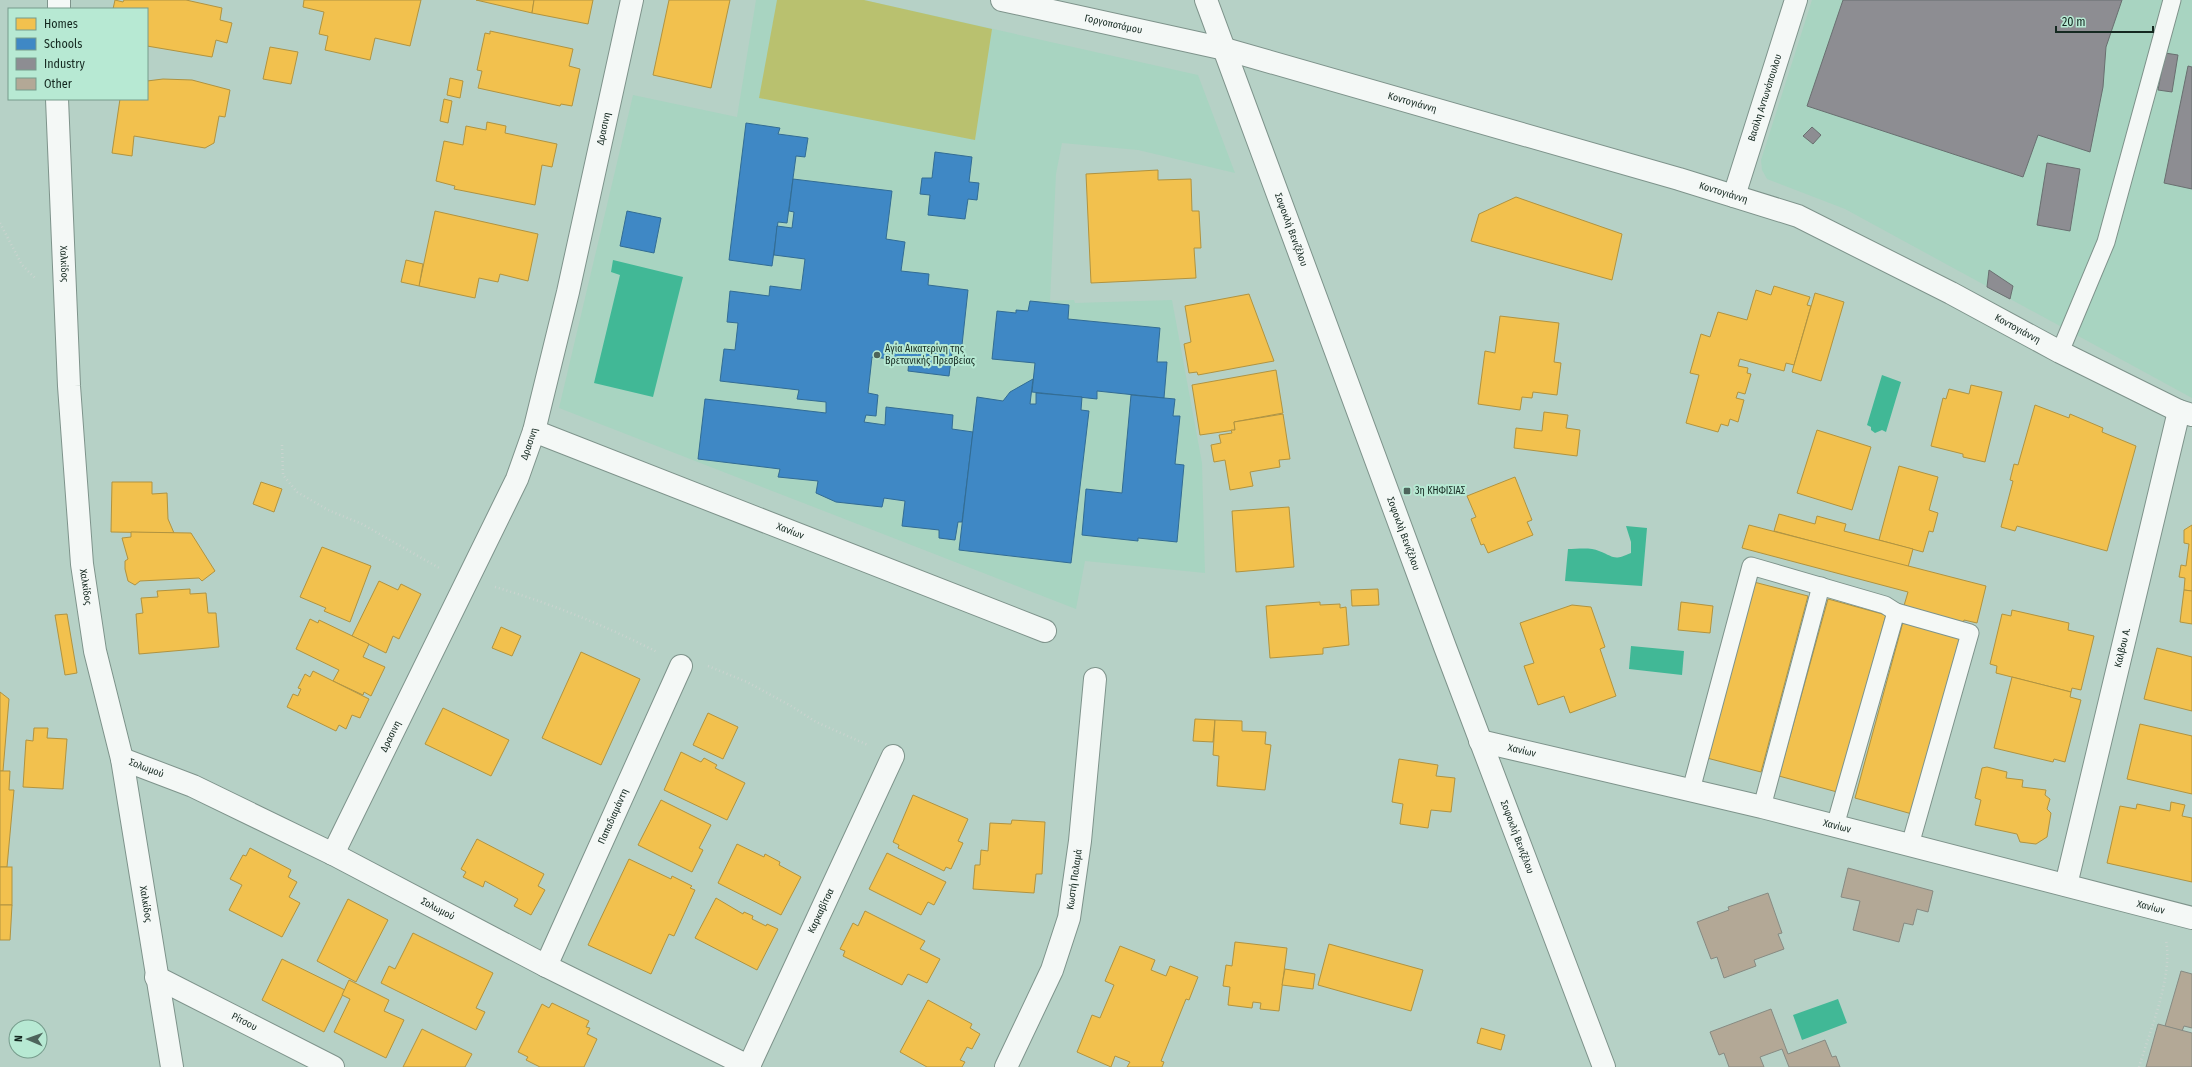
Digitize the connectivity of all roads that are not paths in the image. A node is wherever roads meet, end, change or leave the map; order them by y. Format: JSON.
{"nodes":[{"id":1,"x":632,"y":0,"type":"edge"},
{"id":2,"x":1002,"y":0,"type":"edge"},
{"id":3,"x":1206,"y":0,"type":"edge"},
{"id":4,"x":1796,"y":0,"type":"edge"},
{"id":5,"x":2172,"y":0,"type":"edge"},
{"id":6,"x":1225,"y":49,"type":"junction"},
{"id":7,"x":57,"y":100,"type":"edge"},
{"id":8,"x":1734,"y":196,"type":"junction"},
{"id":9,"x":2060,"y":352,"type":"junction"},
{"id":10,"x":2185,"y":413,"type":"edge"},
{"id":11,"x":534,"y":431,"type":"junction"},
{"id":12,"x":1821,"y":586,"type":"junction"},
{"id":13,"x":1896,"y":612,"type":"junction"},
{"id":14,"x":1045,"y":631,"type":"dead end"},
{"id":15,"x":681,"y":666,"type":"road end"},
{"id":16,"x":1095,"y":679,"type":"dead end"},
{"id":17,"x":1480,"y":741,"type":"junction"},
{"id":18,"x":893,"y":756,"type":"road end"},
{"id":19,"x":122,"y":759,"type":"junction"},
{"id":20,"x":1691,"y":790,"type":"junction"},
{"id":21,"x":1762,"y":807,"type":"junction"},
{"id":22,"x":1835,"y":826,"type":"junction"},
{"id":23,"x":1910,"y":845,"type":"junction"},
{"id":24,"x":333,"y":854,"type":"junction"},
{"id":25,"x":2066,"y":885,"type":"junction"},
{"id":26,"x":2192,"y":918,"type":"edge"},
{"id":27,"x":546,"y":966,"type":"junction"},
{"id":28,"x":156,"y":977,"type":"junction"},
{"id":29,"x":172,"y":1067,"type":"edge"},
{"id":30,"x":333,"y":1067,"type":"edge"},
{"id":31,"x":750,"y":1067,"type":"edge"},
{"id":32,"x":1006,"y":1067,"type":"edge"},
{"id":33,"x":1604,"y":1067,"type":"edge"}],
"edges":[{"from":1,"to":11,"type":"street","name":"Δρασινη"},
{"from":2,"to":6,"type":"street","name":"Γοργοποτάμου"},
{"from":3,"to":6,"type":"street","name":"Σοφοκλή Βενιζέλου"},
{"from":4,"to":8,"type":"street","name":"Βασίλη Αντωνόπουλου"},
{"from":5,"to":9,"type":"lane"},
{"from":6,"to":8,"type":"street","name":"Κοντογιάννη"},
{"from":6,"to":17,"type":"street","name":"Σοφοκλή Βενιζέλου"},
{"from":7,"to":19,"type":"street","name":"Χαλκίδος"},
{"from":8,"to":9,"type":"street","name":"Κοντογιάννη"},
{"from":9,"to":10,"type":"street","name":"Κοντογιάννη"},
{"from":10,"to":25,"type":"street","name":"Καλβου Α."},
{"from":11,"to":14,"type":"street","name":"Χανίων"},
{"from":11,"to":24,"type":"street","name":"Δρασινη"},
{"from":12,"to":13,"type":"lane"},
{"from":12,"to":20,"type":"lane"},
{"from":12,"to":21,"type":"lane"},
{"from":13,"to":22,"type":"lane"},
{"from":13,"to":23,"type":"lane"},
{"from":15,"to":27,"type":"street","name":"Παπαδιαμάντη"},
{"from":16,"to":32,"type":"street","name":"Κωστή Παλαμά"},
{"from":17,"to":20,"type":"street","name":"Χανίων"},
{"from":17,"to":33,"type":"street","name":"Σοφοκλή Βενιζέλου"},
{"from":18,"to":31,"type":"street","name":"Καρκαβίτσα"},
{"from":19,"to":24,"type":"street","name":"Σολωμού"},
{"from":19,"to":28,"type":"street","name":"Χαλκίδος"},
{"from":20,"to":21,"type":"street","name":"Χανίων"},
{"from":21,"to":22,"type":"street","name":"Χανίων"},
{"from":22,"to":23,"type":"street","name":"Χανίων"},
{"from":23,"to":25,"type":"street","name":"Χανίων"},
{"from":24,"to":27,"type":"street","name":"Σολωμού"},
{"from":25,"to":26,"type":"street","name":"Χανίων"},
{"from":27,"to":31,"type":"street","name":"Σολωμού"},
{"from":28,"to":29,"type":"street","name":"Χαλκίδος"},
{"from":28,"to":30,"type":"street","name":"Ρίτσου"}]}
